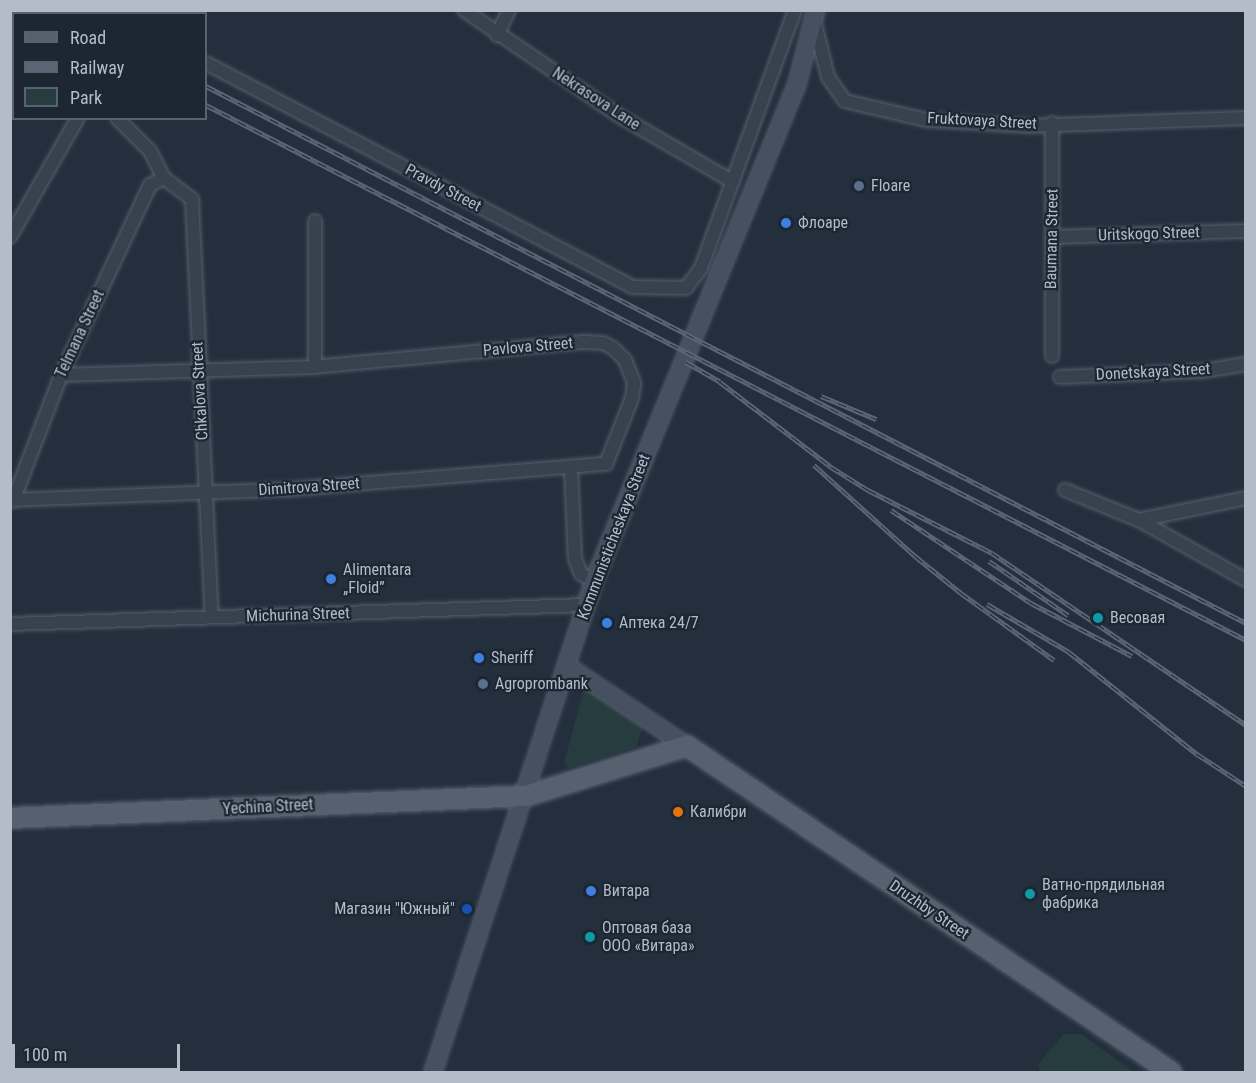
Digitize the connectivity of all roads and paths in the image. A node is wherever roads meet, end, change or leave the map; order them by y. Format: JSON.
{"nodes":[{"id":1,"x":464,"y":10,"type":"edge"},
{"id":2,"x":509,"y":10,"type":"edge"},
{"id":3,"x":795,"y":10,"type":"edge"},
{"id":4,"x":815,"y":15,"type":"edge"},
{"id":5,"x":497,"y":34,"type":"junction"},
{"id":6,"x":207,"y":64,"type":"edge"},
{"id":7,"x":1245,"y":118,"type":"edge"},
{"id":8,"x":77,"y":120,"type":"edge"},
{"id":9,"x":119,"y":120,"type":"edge"},
{"id":10,"x":1052,"y":123,"type":"junction"},
{"id":11,"x":164,"y":178,"type":"junction"},
{"id":12,"x":733,"y":182,"type":"junction"},
{"id":13,"x":315,"y":221,"type":"dead end"},
{"id":14,"x":1245,"y":231,"type":"edge"},
{"id":15,"x":10,"y":237,"type":"edge"},
{"id":16,"x":1052,"y":237,"type":"junction"},
{"id":17,"x":1052,"y":356,"type":"dead end"},
{"id":18,"x":1245,"y":364,"type":"edge"},
{"id":19,"x":315,"y":367,"type":"junction"},
{"id":20,"x":199,"y":370,"type":"junction"},
{"id":21,"x":61,"y":375,"type":"junction"},
{"id":22,"x":1060,"y":377,"type":"dead end"},
{"id":23,"x":606,"y":464,"type":"joint"},
{"id":24,"x":571,"y":468,"type":"junction"},
{"id":25,"x":1065,"y":490,"type":"dead end"},
{"id":26,"x":205,"y":493,"type":"junction"},
{"id":27,"x":1245,"y":498,"type":"edge"},
{"id":28,"x":12,"y":500,"type":"edge"},
{"id":29,"x":1138,"y":520,"type":"junction"},
{"id":30,"x":1245,"y":580,"type":"edge"},
{"id":31,"x":594,"y":581,"type":"junction"},
{"id":32,"x":586,"y":604,"type":"junction"},
{"id":33,"x":212,"y":617,"type":"junction"},
{"id":34,"x":10,"y":624,"type":"edge"},
{"id":35,"x":567,"y":666,"type":"junction"},
{"id":36,"x":687,"y":746,"type":"junction"},
{"id":37,"x":526,"y":796,"type":"junction"},
{"id":38,"x":10,"y":818,"type":"edge"},
{"id":39,"x":433,"y":1072,"type":"edge"},
{"id":40,"x":1171,"y":1072,"type":"edge"}],
"edges":[{"from":1,"to":5,"type":"street","name":"Nekrasova Lane"},
{"from":2,"to":5,"type":"street"},
{"from":3,"to":12,"type":"street"},
{"from":4,"to":10,"type":"street","name":"Fruktovaya Street"},
{"from":4,"to":31,"type":"main road","name":"Kommunisticheskaya Street"},
{"from":5,"to":12,"type":"street","name":"Nekrasova Lane"},
{"from":6,"to":12,"type":"street","name":"Pravdy Street"},
{"from":7,"to":10,"type":"street","name":"Fruktovaya Street"},
{"from":8,"to":15,"type":"street"},
{"from":9,"to":11,"type":"street"},
{"from":10,"to":16,"type":"street","name":"Baumana Street"},
{"from":11,"to":20,"type":"street","name":"Chkalova Street"},
{"from":11,"to":21,"type":"street","name":"Telmana Street"},
{"from":13,"to":19,"type":"street"},
{"from":14,"to":16,"type":"street","name":"Uritskogo Street"},
{"from":16,"to":17,"type":"street","name":"Baumana Street"},
{"from":18,"to":22,"type":"street","name":"Donetskaya Street"},
{"from":19,"to":20,"type":"street","name":"Pavlova Street"},
{"from":19,"to":23,"type":"street","name":"Pavlova Street"},
{"from":20,"to":21,"type":"street","name":"Pavlova Street"},
{"from":20,"to":26,"type":"street","name":"Chkalova Street"},
{"from":21,"to":28,"type":"street","name":"Telmana Street"},
{"from":23,"to":24,"type":"street","name":"Dimitrova Street"},
{"from":24,"to":26,"type":"street","name":"Dimitrova Street"},
{"from":24,"to":31,"type":"street"},
{"from":25,"to":29,"type":"street"},
{"from":26,"to":28,"type":"street","name":"Dimitrova Street"},
{"from":26,"to":33,"type":"street","name":"Chkalova Street"},
{"from":27,"to":29,"type":"street"},
{"from":29,"to":30,"type":"street"},
{"from":31,"to":32,"type":"main road","name":"Kommunisticheskaya Street"},
{"from":32,"to":33,"type":"street","name":"Michurina Street"},
{"from":32,"to":35,"type":"main road","name":"Kommunisticheskaya Street"},
{"from":33,"to":34,"type":"street","name":"Michurina Street"},
{"from":35,"to":36,"type":"main road","name":"Druzhby Street"},
{"from":35,"to":37,"type":"main road","name":"Kommunisticheskaya Street"},
{"from":36,"to":37,"type":"main road"},
{"from":36,"to":40,"type":"main road","name":"Druzhby Street"},
{"from":37,"to":38,"type":"main road","name":"Yechina Street"},
{"from":37,"to":39,"type":"main road","name":"Kommunisticheskaya Street"}]}
